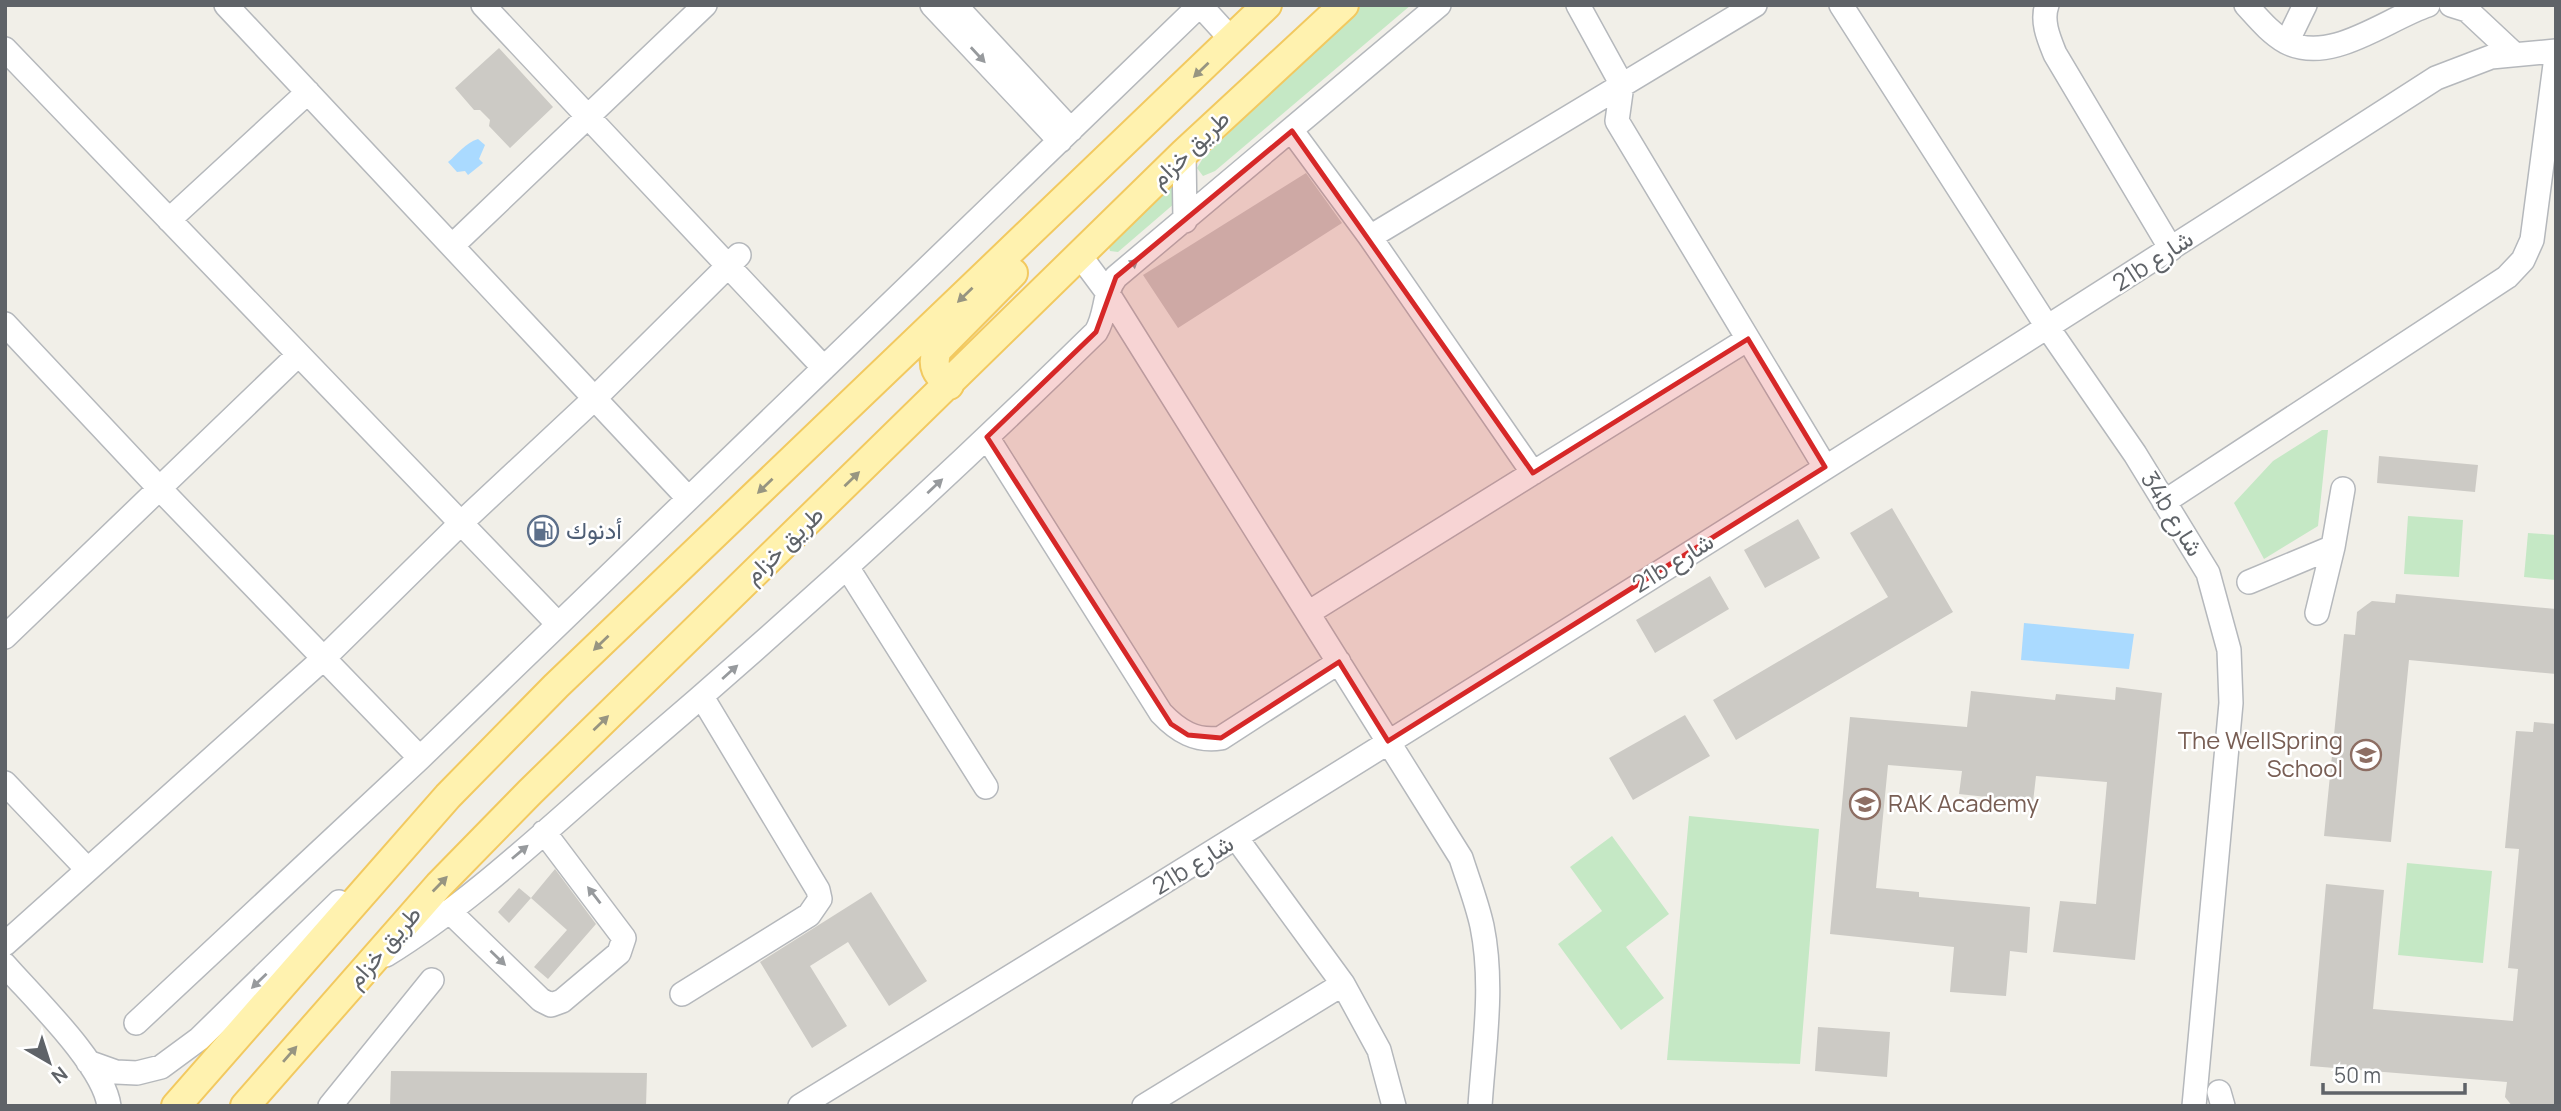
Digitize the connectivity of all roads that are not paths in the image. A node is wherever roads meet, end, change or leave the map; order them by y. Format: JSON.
{"nodes":[{"id":1,"x":226,"y":5,"type":"edge"},
{"id":2,"x":483,"y":5,"type":"edge"},
{"id":3,"x":705,"y":5,"type":"edge"},
{"id":4,"x":932,"y":5,"type":"edge"},
{"id":5,"x":955,"y":5,"type":"edge"},
{"id":6,"x":1200,"y":5,"type":"edge"},
{"id":7,"x":1267,"y":5,"type":"edge"},
{"id":8,"x":1344,"y":5,"type":"edge"},
{"id":9,"x":1440,"y":5,"type":"edge"},
{"id":10,"x":1578,"y":5,"type":"edge"},
{"id":11,"x":1755,"y":5,"type":"edge"},
{"id":12,"x":1841,"y":5,"type":"edge"},
{"id":13,"x":2048,"y":5,"type":"edge"},
{"id":14,"x":2246,"y":5,"type":"edge"},
{"id":15,"x":2305,"y":5,"type":"edge"},
{"id":16,"x":2428,"y":5,"type":"edge"},
{"id":17,"x":2451,"y":5,"type":"edge"},
{"id":18,"x":1232,"y":40,"type":"junction"},
{"id":19,"x":2287,"y":43,"type":"junction"},
{"id":20,"x":5,"y":49,"type":"edge"},
{"id":21,"x":2556,"y":51,"type":"edge"},
{"id":22,"x":2513,"y":53,"type":"junction"},
{"id":23,"x":2556,"y":58,"type":"edge"},
{"id":24,"x":1622,"y":85,"type":"junction"},
{"id":25,"x":308,"y":92,"type":"junction"},
{"id":26,"x":594,"y":112,"type":"junction"},
{"id":27,"x":1292,"y":131,"type":"junction"},
{"id":28,"x":1065,"y":135,"type":"junction"},
{"id":29,"x":1184,"y":153,"type":"junction"},
{"id":30,"x":169,"y":220,"type":"junction"},
{"id":31,"x":1185,"y":221,"type":"junction"},
{"id":32,"x":1025,"y":237,"type":"junction"},
{"id":33,"x":1370,"y":237,"type":"junction"},
{"id":34,"x":452,"y":246,"type":"junction"},
{"id":35,"x":2171,"y":249,"type":"junction"},
{"id":36,"x":1081,"y":257,"type":"junction"},
{"id":37,"x":733,"y":260,"type":"junction"},
{"id":38,"x":1107,"y":292,"type":"junction"},
{"id":39,"x":2048,"y":328,"type":"junction"},
{"id":40,"x":10,"y":339,"type":"edge"},
{"id":41,"x":1748,"y":339,"type":"junction"},
{"id":42,"x":298,"y":355,"type":"junction"},
{"id":43,"x":829,"y":363,"type":"junction"},
{"id":44,"x":949,"y":385,"type":"junction"},
{"id":45,"x":595,"y":398,"type":"junction"},
{"id":46,"x":987,"y":438,"type":"junction"},
{"id":47,"x":1825,"y":467,"type":"junction"},
{"id":48,"x":1534,"y":473,"type":"junction"},
{"id":49,"x":2343,"y":489,"type":"dead end"},
{"id":50,"x":161,"y":491,"type":"junction"},
{"id":51,"x":687,"y":498,"type":"junction"},
{"id":52,"x":2164,"y":502,"type":"junction"},
{"id":53,"x":461,"y":523,"type":"junction"},
{"id":54,"x":2333,"y":547,"type":"junction"},
{"id":55,"x":848,"y":568,"type":"junction"},
{"id":56,"x":2249,"y":582,"type":"dead end"},
{"id":57,"x":1308,"y":613,"type":"junction"},
{"id":58,"x":2317,"y":613,"type":"dead end"},
{"id":59,"x":558,"y":624,"type":"junction"},
{"id":60,"x":5,"y":637,"type":"edge"},
{"id":61,"x":324,"y":658,"type":"junction"},
{"id":62,"x":1339,"y":662,"type":"junction"},
{"id":63,"x":702,"y":697,"type":"junction"},
{"id":64,"x":1388,"y":741,"type":"junction"},
{"id":65,"x":419,"y":758,"type":"junction"},
{"id":66,"x":5,"y":783,"type":"edge"},
{"id":67,"x":986,"y":787,"type":"dead end"},
{"id":68,"x":448,"y":796,"type":"junction"},
{"id":69,"x":544,"y":832,"type":"junction"},
{"id":70,"x":1237,"y":839,"type":"junction"},
{"id":71,"x":87,"y":869,"type":"junction"},
{"id":72,"x":449,"y":911,"type":"junction"},
{"id":73,"x":5,"y":944,"type":"edge"},
{"id":74,"x":5,"y":965,"type":"edge"},
{"id":75,"x":368,"y":966,"type":"junction"},
{"id":76,"x":432,"y":981,"type":"dead end"},
{"id":77,"x":1343,"y":984,"type":"junction"},
{"id":78,"x":682,"y":994,"type":"dead end"},
{"id":79,"x":136,"y":1023,"type":"dead end"},
{"id":80,"x":88,"y":1062,"type":"junction"},
{"id":81,"x":247,"y":1105,"type":"edge"},
{"id":82,"x":109,"y":1106,"type":"edge"},
{"id":83,"x":176,"y":1106,"type":"edge"},
{"id":84,"x":330,"y":1106,"type":"edge"},
{"id":85,"x":800,"y":1106,"type":"edge"},
{"id":86,"x":1144,"y":1106,"type":"edge"},
{"id":87,"x":1394,"y":1106,"type":"edge"},
{"id":88,"x":1480,"y":1106,"type":"edge"},
{"id":89,"x":2194,"y":1106,"type":"edge"}],
"edges":[{"from":1,"to":25,"type":"street"},
{"from":2,"to":26,"type":"street"},
{"from":3,"to":26,"type":"street"},
{"from":4,"to":28,"type":"street","one_way":true},
{"from":5,"to":28,"type":"street"},
{"from":6,"to":18,"type":"street"},
{"from":6,"to":28,"type":"street"},
{"from":7,"to":18,"type":"main road","name":"طريق خزام"},
{"from":8,"to":29,"type":"main road","name":"طريق خزام"},
{"from":9,"to":27,"type":"street"},
{"from":10,"to":24,"type":"street"},
{"from":11,"to":24,"type":"street"},
{"from":12,"to":39,"type":"street","name":"34b شارع"},
{"from":13,"to":35,"type":"street"},
{"from":14,"to":19,"type":"street"},
{"from":15,"to":19,"type":"street"},
{"from":16,"to":19,"type":"street"},
{"from":17,"to":22,"type":"street"},
{"from":18,"to":32,"type":"main road","name":"طريق خزام","one_way":true},
{"from":20,"to":30,"type":"street"},
{"from":21,"to":22,"type":"street","name":"21b شارع"},
{"from":22,"to":35,"type":"street","name":"21b شارع"},
{"from":23,"to":52,"type":"street"},
{"from":24,"to":33,"type":"street"},
{"from":24,"to":41,"type":"street"},
{"from":25,"to":30,"type":"street"},
{"from":25,"to":34,"type":"street"},
{"from":26,"to":34,"type":"street"},
{"from":26,"to":37,"type":"street"},
{"from":27,"to":31,"type":"street"},
{"from":27,"to":33,"type":"street"},
{"from":28,"to":43,"type":"street"},
{"from":29,"to":31,"type":"street"},
{"from":29,"to":36,"type":"main road","name":"طريق خزام"},
{"from":30,"to":42,"type":"street"},
{"from":38,"to":31,"type":"street","one_way":true},
{"from":32,"to":44,"type":"main road"},
{"from":32,"to":68,"type":"main road","name":"طريق خزام","one_way":true},
{"from":33,"to":48,"type":"street"},
{"from":34,"to":45,"type":"street"},
{"from":35,"to":39,"type":"street","name":"21b شارع"},
{"from":36,"to":38,"type":"street"},
{"from":36,"to":44,"type":"main road","name":"طريق خزام"},
{"from":37,"to":43,"type":"street"},
{"from":37,"to":45,"type":"street"},
{"from":38,"to":46,"type":"street"},
{"from":38,"to":57,"type":"street"},
{"from":39,"to":47,"type":"street","name":"21b شارع"},
{"from":39,"to":52,"type":"street","name":"34b شارع"},
{"from":40,"to":50,"type":"street"},
{"from":41,"to":47,"type":"street"},
{"from":41,"to":48,"type":"street"},
{"from":42,"to":50,"type":"street"},
{"from":42,"to":53,"type":"street"},
{"from":43,"to":51,"type":"street"},
{"from":75,"to":44,"type":"main road","name":"طريق خزام","one_way":true},
{"from":45,"to":51,"type":"street"},
{"from":45,"to":53,"type":"street"},
{"from":55,"to":46,"type":"street","one_way":true},
{"from":46,"to":62,"type":"street"},
{"from":47,"to":64,"type":"street","name":"21b شارع"},
{"from":48,"to":57,"type":"street"},
{"from":49,"to":54,"type":"street"},
{"from":50,"to":60,"type":"street"},
{"from":50,"to":61,"type":"street"},
{"from":51,"to":59,"type":"street"},
{"from":52,"to":89,"type":"street","name":"34b شارع"},
{"from":53,"to":59,"type":"street"},
{"from":53,"to":61,"type":"street"},
{"from":54,"to":56,"type":"street"},
{"from":54,"to":58,"type":"street"},
{"from":63,"to":55,"type":"street","one_way":true},
{"from":55,"to":67,"type":"street"},
{"from":57,"to":62,"type":"street"},
{"from":59,"to":65,"type":"street"},
{"from":61,"to":65,"type":"street"},
{"from":61,"to":71,"type":"street"},
{"from":62,"to":64,"type":"street"},
{"from":63,"to":69,"type":"street"},
{"from":63,"to":78,"type":"street"},
{"from":64,"to":70,"type":"street","name":"21b شارع"},
{"from":64,"to":88,"type":"street"},
{"from":65,"to":79,"type":"street"},
{"from":66,"to":71,"type":"street"},
{"from":68,"to":80,"type":"street","one_way":true},
{"from":68,"to":83,"type":"main road","name":"طريق خزام"},
{"from":72,"to":69,"type":"street","one_way":true},
{"from":72,"to":69,"type":"street","one_way":true},
{"from":70,"to":77,"type":"street"},
{"from":70,"to":85,"type":"street","name":"21b شارع"},
{"from":71,"to":73,"type":"street"},
{"from":72,"to":75,"type":"street"},
{"from":74,"to":80,"type":"street"},
{"from":81,"to":75,"type":"main road","name":"طريق خزام","one_way":true},
{"from":76,"to":84,"type":"street"},
{"from":77,"to":86,"type":"street"},
{"from":77,"to":87,"type":"street"},
{"from":80,"to":82,"type":"street"}]}
